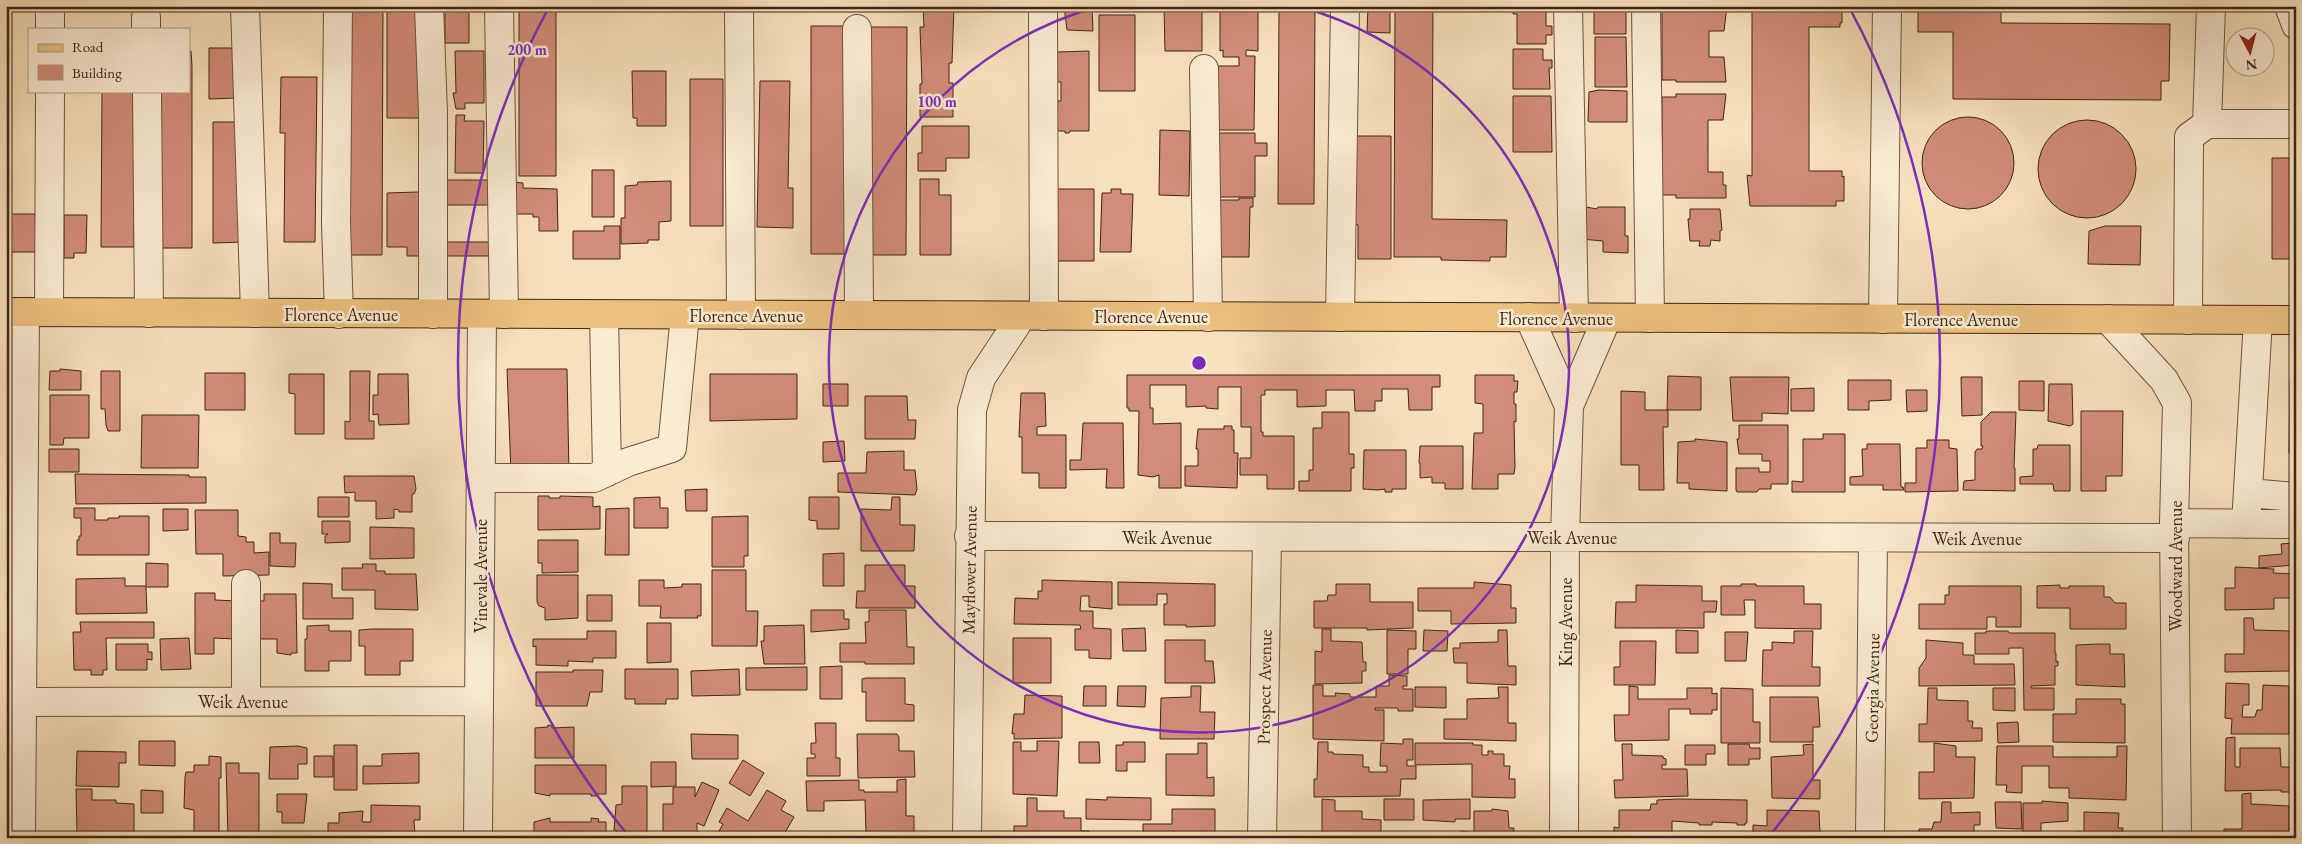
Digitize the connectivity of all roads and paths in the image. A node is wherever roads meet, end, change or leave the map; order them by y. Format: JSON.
{"nodes":[{"id":1,"x":50,"y":6,"type":"edge"},
{"id":2,"x":245,"y":6,"type":"edge"},
{"id":3,"x":338,"y":6,"type":"edge"},
{"id":4,"x":429,"y":6,"type":"edge"},
{"id":5,"x":499,"y":6,"type":"edge"},
{"id":6,"x":739,"y":6,"type":"edge"},
{"id":7,"x":1044,"y":6,"type":"edge"},
{"id":8,"x":1345,"y":6,"type":"edge"},
{"id":9,"x":1568,"y":6,"type":"edge"},
{"id":10,"x":1646,"y":6,"type":"edge"},
{"id":11,"x":1887,"y":6,"type":"edge"},
{"id":12,"x":2211,"y":6,"type":"edge"},
{"id":13,"x":2289,"y":6,"type":"edge"},
{"id":14,"x":2296,"y":25,"type":"edge"},
{"id":15,"x":50,"y":28,"type":"edge"},
{"id":16,"x":856,"y":29,"type":"dead end"},
{"id":17,"x":1204,"y":70,"type":"dead end"},
{"id":18,"x":50,"y":92,"type":"edge"},
{"id":19,"x":147,"y":92,"type":"edge"},
{"id":20,"x":2206,"y":124,"type":"junction"},
{"id":21,"x":2296,"y":124,"type":"edge"},
{"id":22,"x":27,"y":312,"type":"edge"},
{"id":23,"x":149,"y":313,"type":"junction"},
{"id":24,"x":255,"y":313,"type":"junction"},
{"id":25,"x":339,"y":314,"type":"junction"},
{"id":26,"x":433,"y":314,"type":"junction"},
{"id":27,"x":493,"y":314,"type":"junction"},
{"id":28,"x":604,"y":315,"type":"junction"},
{"id":29,"x":685,"y":315,"type":"junction"},
{"id":30,"x":740,"y":315,"type":"junction"},
{"id":31,"x":858,"y":315,"type":"junction"},
{"id":32,"x":1033,"y":316,"type":"junction"},
{"id":33,"x":1208,"y":317,"type":"junction"},
{"id":34,"x":1340,"y":317,"type":"junction"},
{"id":35,"x":1529,"y":317,"type":"junction"},
{"id":36,"x":1574,"y":318,"type":"junction"},
{"id":37,"x":1607,"y":318,"type":"junction"},
{"id":38,"x":1650,"y":318,"type":"junction"},
{"id":39,"x":1883,"y":319,"type":"junction"},
{"id":40,"x":2108,"y":319,"type":"junction"},
{"id":41,"x":2188,"y":320,"type":"junction"},
{"id":42,"x":2258,"y":320,"type":"junction"},
{"id":43,"x":2296,"y":320,"type":"edge"},
{"id":44,"x":1569,"y":406,"type":"junction"},
{"id":45,"x":607,"y":472,"type":"junction"},
{"id":46,"x":480,"y":478,"type":"junction"},
{"id":47,"x":2248,"y":493,"type":"junction"},
{"id":48,"x":2296,"y":497,"type":"edge"},
{"id":49,"x":2246,"y":524,"type":"junction"},
{"id":50,"x":2296,"y":524,"type":"edge"},
{"id":51,"x":2175,"y":530,"type":"junction"},
{"id":52,"x":969,"y":536,"type":"junction"},
{"id":53,"x":1266,"y":537,"type":"junction"},
{"id":54,"x":1565,"y":537,"type":"junction"},
{"id":55,"x":1873,"y":538,"type":"junction"},
{"id":56,"x":246,"y":584,"type":"dead end"},
{"id":57,"x":479,"y":700,"type":"junction"},
{"id":58,"x":246,"y":701,"type":"junction"},
{"id":59,"x":14,"y":702,"type":"edge"},
{"id":60,"x":22,"y":838,"type":"edge"},
{"id":61,"x":478,"y":838,"type":"edge"},
{"id":62,"x":967,"y":838,"type":"edge"},
{"id":63,"x":1262,"y":838,"type":"edge"},
{"id":64,"x":1564,"y":838,"type":"edge"},
{"id":65,"x":1870,"y":838,"type":"edge"},
{"id":66,"x":2177,"y":838,"type":"edge"}],
"edges":[{"from":1,"to":15,"type":"street"},
{"from":2,"to":24,"type":"street"},
{"from":3,"to":25,"type":"street"},
{"from":4,"to":26,"type":"street"},
{"from":5,"to":27,"type":"street","name":"Vinevale Avenue"},
{"from":6,"to":30,"type":"street"},
{"from":7,"to":32,"type":"street"},
{"from":8,"to":34,"type":"street"},
{"from":9,"to":36,"type":"street"},
{"from":10,"to":38,"type":"street"},
{"from":11,"to":39,"type":"street"},
{"from":12,"to":20,"type":"street"},
{"from":13,"to":14,"type":"street"},
{"from":16,"to":31,"type":"street"},
{"from":17,"to":33,"type":"street"},
{"from":18,"to":22,"type":"street"},
{"from":19,"to":23,"type":"street"},
{"from":20,"to":21,"type":"street"},
{"from":20,"to":41,"type":"street"},
{"from":22,"to":23,"type":"main road","name":"Florence Avenue"},
{"from":22,"to":59,"type":"street"},
{"from":23,"to":24,"type":"main road","name":"Florence Avenue"},
{"from":24,"to":25,"type":"main road","name":"Florence Avenue"},
{"from":25,"to":26,"type":"main road","name":"Florence Avenue"},
{"from":26,"to":27,"type":"main road","name":"Florence Avenue"},
{"from":27,"to":28,"type":"main road","name":"Florence Avenue"},
{"from":27,"to":46,"type":"street","name":"Vinevale Avenue"},
{"from":28,"to":29,"type":"main road","name":"Florence Avenue"},
{"from":28,"to":45,"type":"street"},
{"from":29,"to":30,"type":"main road","name":"Florence Avenue"},
{"from":29,"to":45,"type":"street"},
{"from":30,"to":31,"type":"main road","name":"Florence Avenue"},
{"from":31,"to":32,"type":"main road","name":"Florence Avenue"},
{"from":32,"to":33,"type":"main road","name":"Florence Avenue"},
{"from":32,"to":52,"type":"street","name":"Mayflower Avenue"},
{"from":33,"to":34,"type":"main road","name":"Florence Avenue"},
{"from":34,"to":35,"type":"main road","name":"Florence Avenue"},
{"from":35,"to":36,"type":"main road","name":"Florence Avenue"},
{"from":35,"to":44,"type":"street","name":"King Avenue"},
{"from":36,"to":37,"type":"main road","name":"Florence Avenue"},
{"from":37,"to":38,"type":"main road","name":"Florence Avenue"},
{"from":37,"to":44,"type":"street","name":"King Avenue"},
{"from":38,"to":39,"type":"main road","name":"Florence Avenue"},
{"from":39,"to":40,"type":"main road","name":"Florence Avenue"},
{"from":40,"to":41,"type":"main road","name":"Florence Avenue"},
{"from":40,"to":51,"type":"street","name":"Woodward Avenue"},
{"from":41,"to":42,"type":"main road","name":"Florence Avenue"},
{"from":42,"to":43,"type":"main road","name":"Florence Avenue"},
{"from":42,"to":47,"type":"street"},
{"from":44,"to":54,"type":"street","name":"King Avenue"},
{"from":45,"to":46,"type":"street"},
{"from":46,"to":57,"type":"street","name":"Vinevale Avenue"},
{"from":47,"to":48,"type":"street"},
{"from":47,"to":49,"type":"street"},
{"from":49,"to":50,"type":"street","name":"Weik Avenue"},
{"from":49,"to":51,"type":"street","name":"Weik Avenue"},
{"from":51,"to":55,"type":"street","name":"Weik Avenue"},
{"from":51,"to":66,"type":"street","name":"Woodward Avenue"},
{"from":52,"to":53,"type":"street","name":"Weik Avenue"},
{"from":52,"to":62,"type":"street","name":"Mayflower Avenue"},
{"from":53,"to":54,"type":"street","name":"Weik Avenue"},
{"from":53,"to":63,"type":"street","name":"Prospect Avenue"},
{"from":54,"to":55,"type":"street","name":"Weik Avenue"},
{"from":54,"to":64,"type":"street","name":"King Avenue"},
{"from":55,"to":65,"type":"street","name":"Georgia Avenue"},
{"from":56,"to":58,"type":"street"},
{"from":57,"to":58,"type":"street","name":"Weik Avenue"},
{"from":57,"to":61,"type":"street","name":"Vinevale Avenue"},
{"from":58,"to":59,"type":"street","name":"Weik Avenue"},
{"from":59,"to":60,"type":"street"}]}
